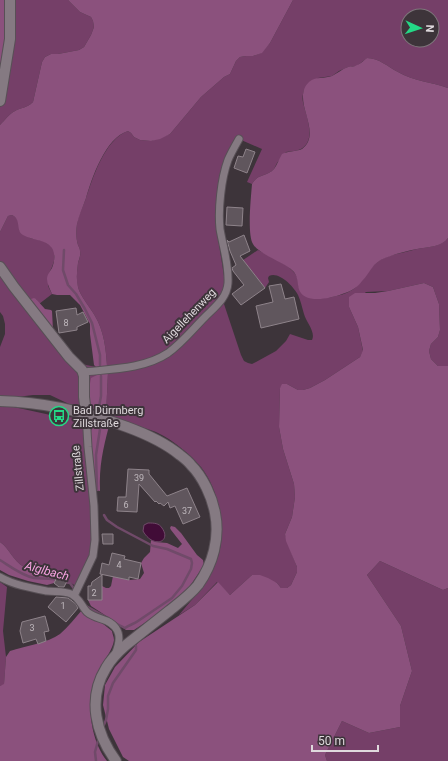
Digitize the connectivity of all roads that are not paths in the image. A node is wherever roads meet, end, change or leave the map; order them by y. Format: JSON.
{"nodes":[{"id":1,"x":10,"y":0,"type":"edge"},
{"id":2,"x":0,"y":101,"type":"edge"},
{"id":3,"x":239,"y":139,"type":"dead end"},
{"id":4,"x":0,"y":267,"type":"edge"},
{"id":5,"x":83,"y":372,"type":"junction"},
{"id":6,"x":0,"y":401,"type":"edge"},
{"id":7,"x":86,"y":414,"type":"junction"},
{"id":8,"x":0,"y":577,"type":"edge"},
{"id":9,"x":75,"y":593,"type":"junction"},
{"id":10,"x":119,"y":634,"type":"junction"},
{"id":11,"x":138,"y":635,"type":"junction"},
{"id":12,"x":115,"y":656,"type":"junction"},
{"id":13,"x":114,"y":758,"type":"edge"}],
"edges":[{"from":1,"to":2,"type":"main road"},
{"from":3,"to":5,"type":"street","name":"Aigellehenweg"},
{"from":4,"to":5,"type":"main road"},
{"from":5,"to":7,"type":"main road","name":"Zillstraße"},
{"from":6,"to":7,"type":"main road"},
{"from":7,"to":9,"type":"street","name":"Zillstraße"},
{"from":7,"to":11,"type":"main road"},
{"from":8,"to":9,"type":"street"},
{"from":9,"to":10,"type":"street"},
{"from":10,"to":11,"type":"street"},
{"from":10,"to":12,"type":"street"},
{"from":11,"to":12,"type":"main road"},
{"from":12,"to":13,"type":"main road"}]}
